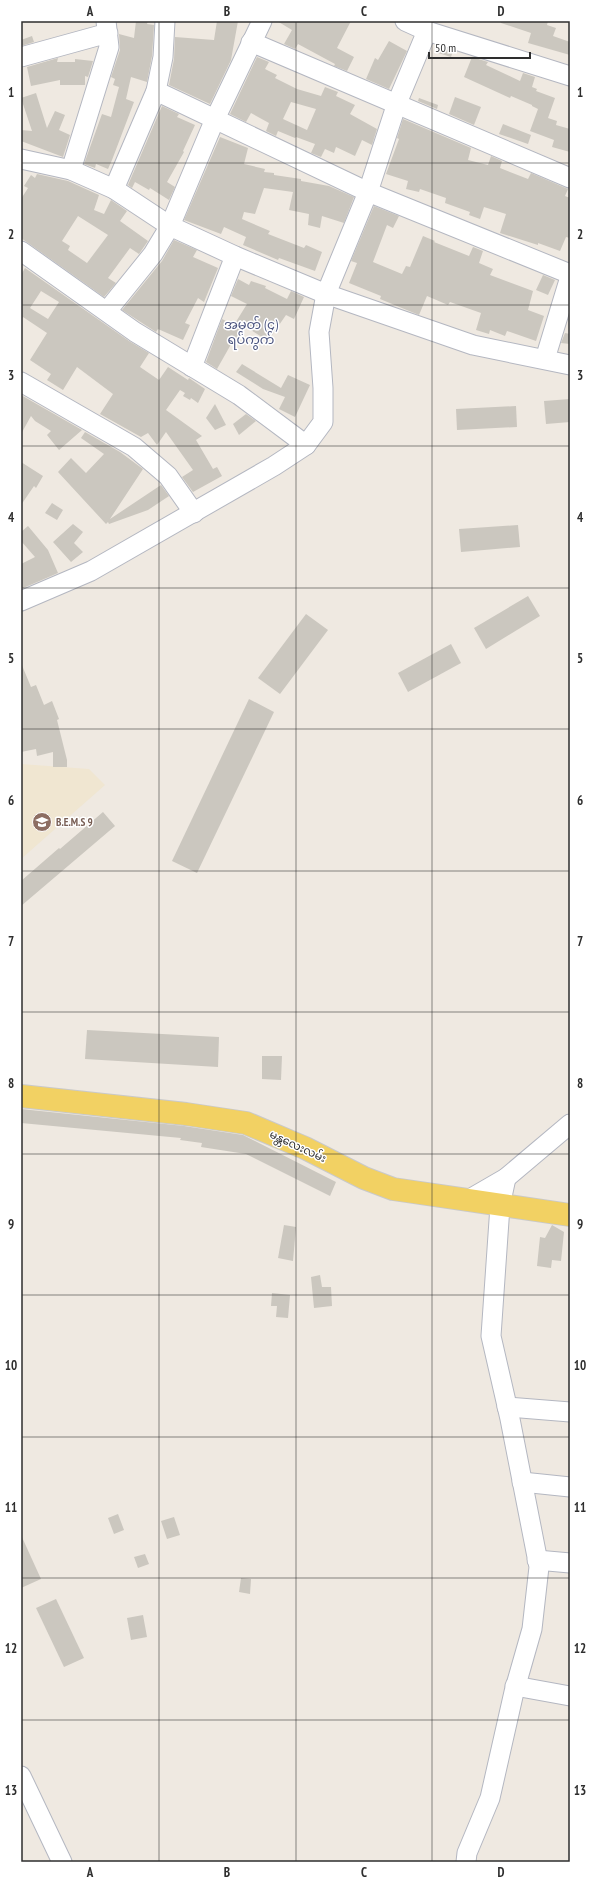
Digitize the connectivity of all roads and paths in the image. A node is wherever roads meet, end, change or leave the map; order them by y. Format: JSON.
{"nodes":[{"id":1,"x":165,"y":21,"type":"edge"},
{"id":2,"x":262,"y":21,"type":"edge"},
{"id":3,"x":405,"y":21,"type":"edge"},
{"id":4,"x":107,"y":27,"type":"edge"},
{"id":5,"x":427,"y":31,"type":"junction"},
{"id":6,"x":251,"y":42,"type":"junction"},
{"id":7,"x":21,"y":58,"type":"edge"},
{"id":8,"x":570,"y":76,"type":"edge"},
{"id":9,"x":156,"y":91,"type":"junction"},
{"id":10,"x":397,"y":103,"type":"junction"},
{"id":11,"x":215,"y":119,"type":"junction"},
{"id":12,"x":23,"y":164,"type":"edge"},
{"id":13,"x":71,"y":170,"type":"junction"},
{"id":14,"x":570,"y":178,"type":"edge"},
{"id":15,"x":114,"y":189,"type":"junction"},
{"id":16,"x":368,"y":192,"type":"junction"},
{"id":17,"x":170,"y":226,"type":"junction"},
{"id":18,"x":21,"y":251,"type":"edge"},
{"id":19,"x":235,"y":256,"type":"junction"},
{"id":20,"x":570,"y":274,"type":"edge"},
{"id":21,"x":570,"y":277,"type":"edge"},
{"id":22,"x":326,"y":294,"type":"junction"},
{"id":23,"x":107,"y":311,"type":"junction"},
{"id":24,"x":545,"y":359,"type":"junction"},
{"id":25,"x":570,"y":364,"type":"edge"},
{"id":26,"x":192,"y":367,"type":"junction"},
{"id":27,"x":21,"y":382,"type":"edge"},
{"id":28,"x":306,"y":445,"type":"junction"},
{"id":29,"x":194,"y":513,"type":"junction"},
{"id":30,"x":21,"y":601,"type":"edge"},
{"id":31,"x":21,"y":1096,"type":"edge"},
{"id":32,"x":570,"y":1124,"type":"edge"},
{"id":33,"x":506,"y":1178,"type":"junction"},
{"id":34,"x":468,"y":1200,"type":"junction"},
{"id":35,"x":500,"y":1206,"type":"junction"},
{"id":36,"x":570,"y":1216,"type":"edge"},
{"id":37,"x":507,"y":1407,"type":"junction"},
{"id":38,"x":570,"y":1412,"type":"edge"},
{"id":39,"x":522,"y":1482,"type":"junction"},
{"id":40,"x":570,"y":1487,"type":"edge"},
{"id":41,"x":537,"y":1560,"type":"junction"},
{"id":42,"x":570,"y":1563,"type":"edge"},
{"id":43,"x":515,"y":1686,"type":"junction"},
{"id":44,"x":570,"y":1696,"type":"edge"},
{"id":45,"x":21,"y":1776,"type":"edge"},
{"id":46,"x":62,"y":1862,"type":"edge"},
{"id":47,"x":466,"y":1862,"type":"edge"}],
"edges":[{"from":1,"to":9,"type":"street"},
{"from":2,"to":6,"type":"street"},
{"from":3,"to":5,"type":"street"},
{"from":4,"to":7,"type":"street"},
{"from":4,"to":13,"type":"street"},
{"from":5,"to":8,"type":"street"},
{"from":5,"to":10,"type":"street"},
{"from":6,"to":10,"type":"street"},
{"from":6,"to":11,"type":"street"},
{"from":9,"to":11,"type":"street"},
{"from":9,"to":15,"type":"street"},
{"from":10,"to":14,"type":"street"},
{"from":10,"to":16,"type":"street"},
{"from":11,"to":16,"type":"street"},
{"from":11,"to":17,"type":"street"},
{"from":12,"to":13,"type":"street"},
{"from":13,"to":15,"type":"street"},
{"from":15,"to":17,"type":"street"},
{"from":16,"to":20,"type":"street"},
{"from":16,"to":22,"type":"street"},
{"from":17,"to":19,"type":"street"},
{"from":17,"to":23,"type":"street"},
{"from":18,"to":23,"type":"street"},
{"from":19,"to":22,"type":"street"},
{"from":19,"to":26,"type":"street"},
{"from":21,"to":24,"type":"street"},
{"from":22,"to":24,"type":"street"},
{"from":22,"to":28,"type":"street"},
{"from":23,"to":26,"type":"street"},
{"from":24,"to":25,"type":"street"},
{"from":26,"to":28,"type":"street"},
{"from":27,"to":29,"type":"street"},
{"from":28,"to":29,"type":"street"},
{"from":29,"to":30,"type":"street"},
{"from":31,"to":34,"type":"main road","name":"မန္တလေးလမ်း"},
{"from":32,"to":33,"type":"street"},
{"from":33,"to":34,"type":"street"},
{"from":33,"to":35,"type":"street"},
{"from":34,"to":35,"type":"main road","name":"မန္တလေးလမ်း"},
{"from":35,"to":36,"type":"main road","name":"မန္တလေးလမ်း"},
{"from":35,"to":37,"type":"street"},
{"from":37,"to":38,"type":"street"},
{"from":37,"to":39,"type":"street"},
{"from":39,"to":40,"type":"street"},
{"from":39,"to":41,"type":"street"},
{"from":41,"to":42,"type":"street"},
{"from":41,"to":43,"type":"street"},
{"from":43,"to":44,"type":"street"},
{"from":43,"to":47,"type":"street"},
{"from":45,"to":46,"type":"street"}]}
